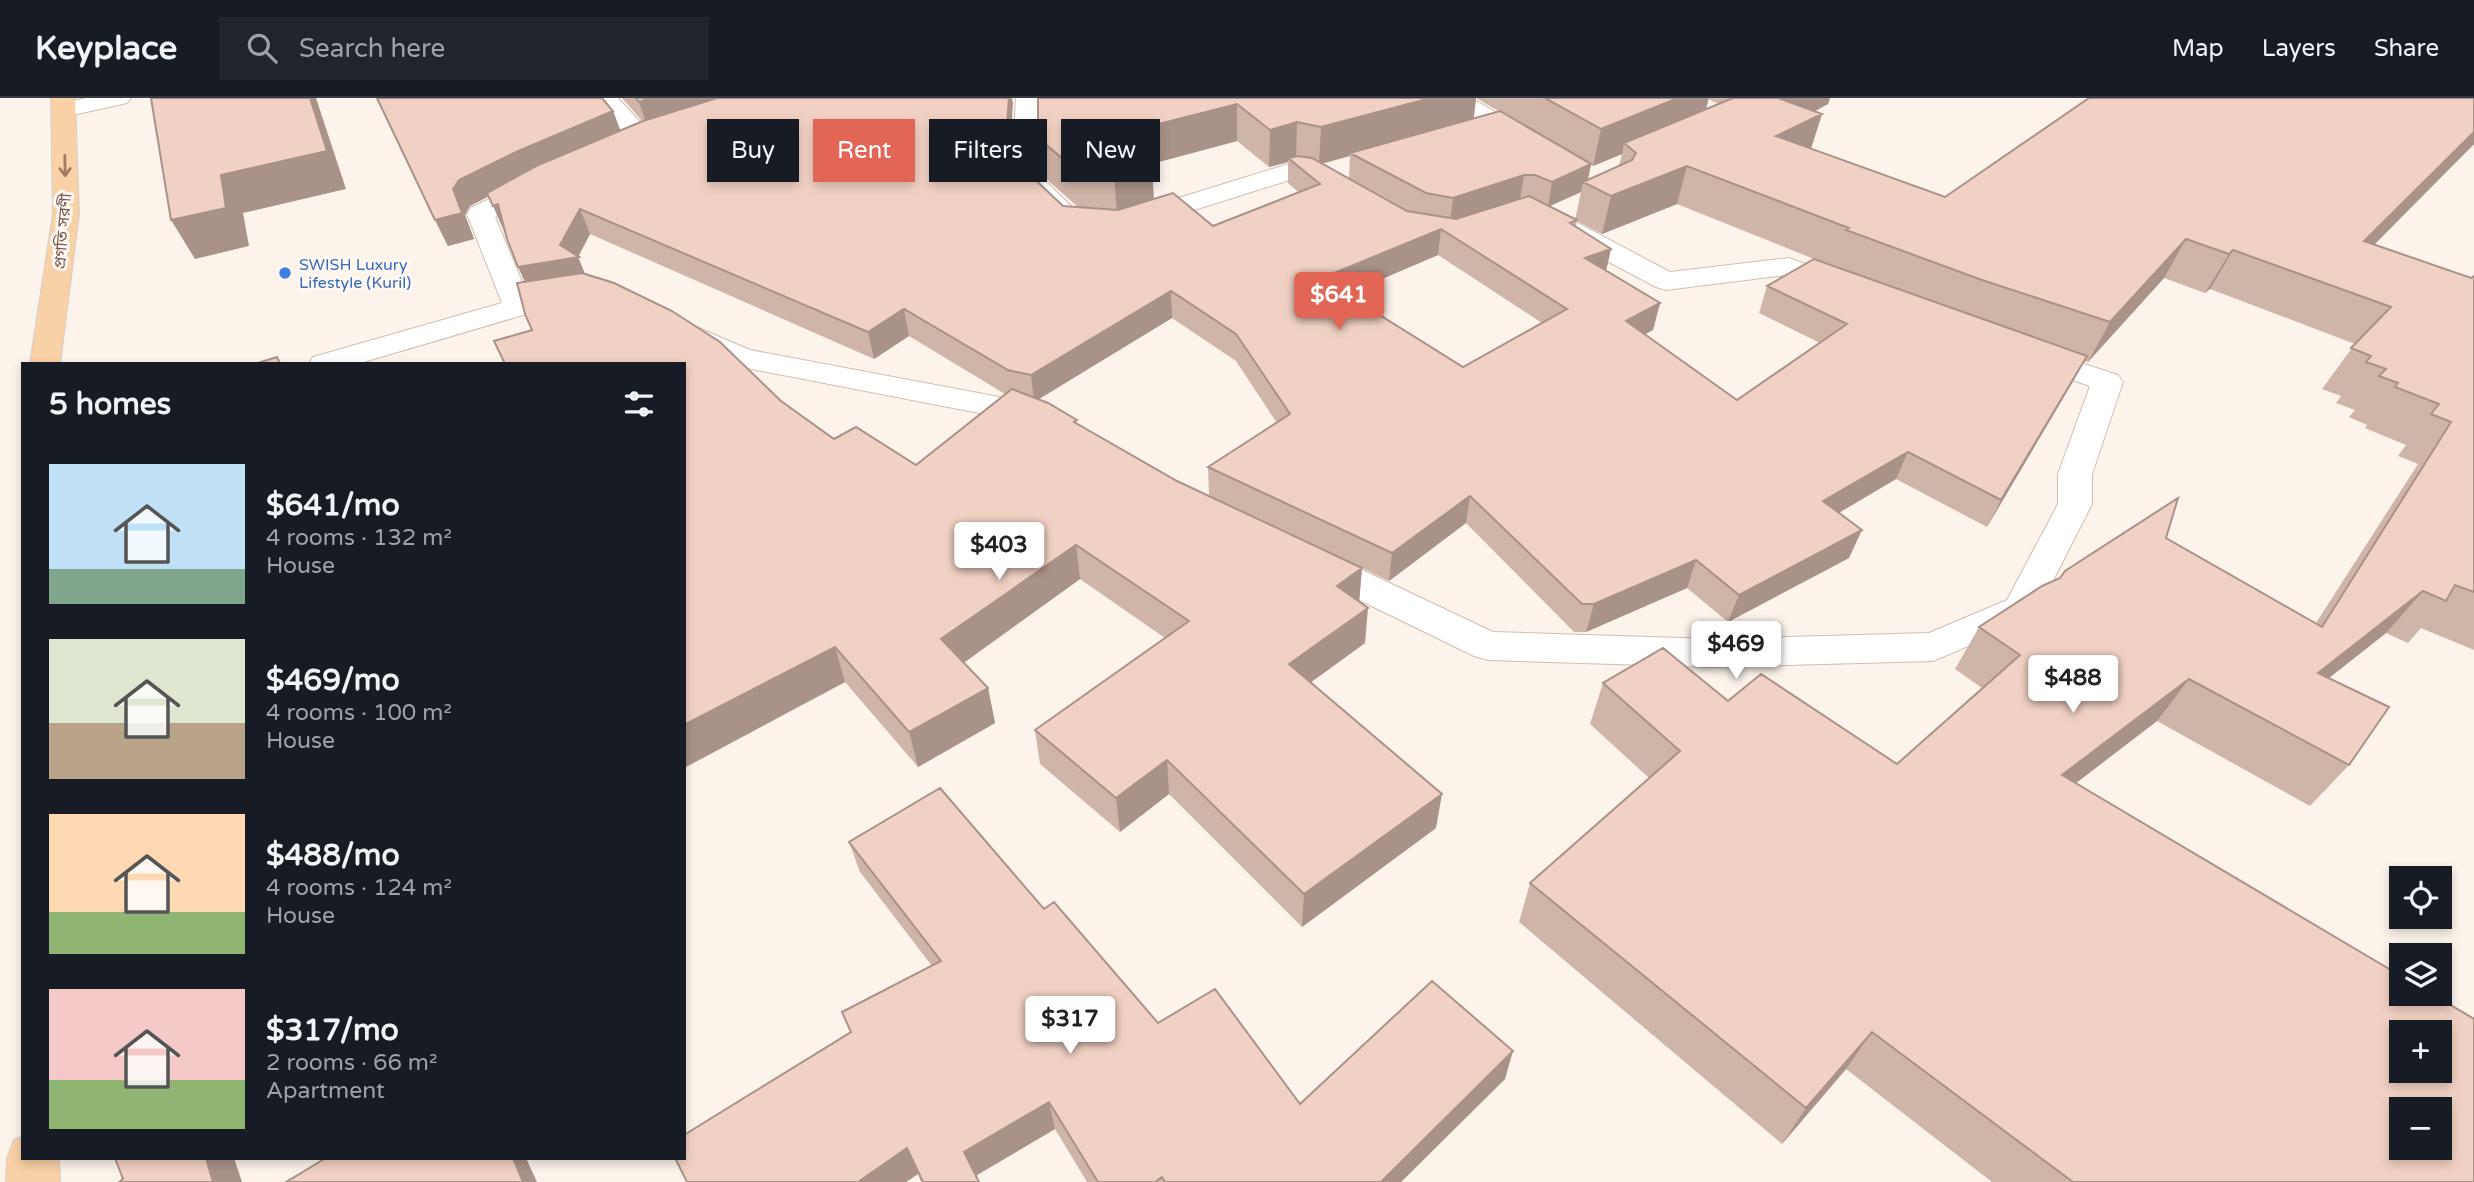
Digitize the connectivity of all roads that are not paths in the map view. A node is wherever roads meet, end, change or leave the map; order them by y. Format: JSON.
{"nodes":[{"id":1,"x":119,"y":98,"type":"edge"},
{"id":2,"x":605,"y":98,"type":"edge"},
{"id":3,"x":1028,"y":98,"type":"edge"},
{"id":4,"x":1454,"y":98,"type":"edge"},
{"id":5,"x":64,"y":104,"type":"edge"},
{"id":6,"x":1500,"y":125,"type":"junction"},
{"id":7,"x":665,"y":130,"type":"edge"},
{"id":8,"x":1461,"y":135,"type":"edge"},
{"id":9,"x":641,"y":138,"type":"junction"},
{"id":10,"x":1523,"y":138,"type":"edge"},
{"id":11,"x":617,"y":148,"type":"edge"},
{"id":12,"x":559,"y":173,"type":"edge"},
{"id":13,"x":1354,"y":194,"type":"edge"},
{"id":14,"x":1574,"y":208,"type":"dead end"},
{"id":15,"x":1076,"y":223,"type":"edge"},
{"id":16,"x":1108,"y":225,"type":"edge"},
{"id":17,"x":1863,"y":295,"type":"edge"},
{"id":18,"x":608,"y":298,"type":"edge"},
{"id":19,"x":518,"y":307,"type":"junction"},
{"id":20,"x":661,"y":319,"type":"edge"},
{"id":21,"x":2004,"y":346,"type":"edge"},
{"id":22,"x":45,"y":362,"type":"edge"},
{"id":23,"x":331,"y":362,"type":"edge"},
{"id":24,"x":1069,"y":430,"type":"edge"},
{"id":25,"x":1279,"y":546,"type":"edge"},
{"id":26,"x":33,"y":1160,"type":"edge"},
{"id":27,"x":33,"y":1182,"type":"edge"}],
"edges":[{"from":1,"to":5,"type":"street"},
{"from":2,"to":9,"type":"street"},
{"from":3,"to":15,"type":"street"},
{"from":4,"to":6,"type":"street"},
{"from":5,"to":22,"type":"main road","name":"প্রগতি সরণী","one_way":true},
{"from":6,"to":8,"type":"street"},
{"from":6,"to":10,"type":"street"},
{"from":7,"to":9,"type":"street"},
{"from":9,"to":11,"type":"street"},
{"from":12,"to":19,"type":"street"},
{"from":13,"to":16,"type":"street"},
{"from":14,"to":17,"type":"street"},
{"from":18,"to":19,"type":"street"},
{"from":19,"to":23,"type":"street"},
{"from":20,"to":24,"type":"street"},
{"from":21,"to":25,"type":"street"},
{"from":26,"to":27,"type":"main road"}]}
